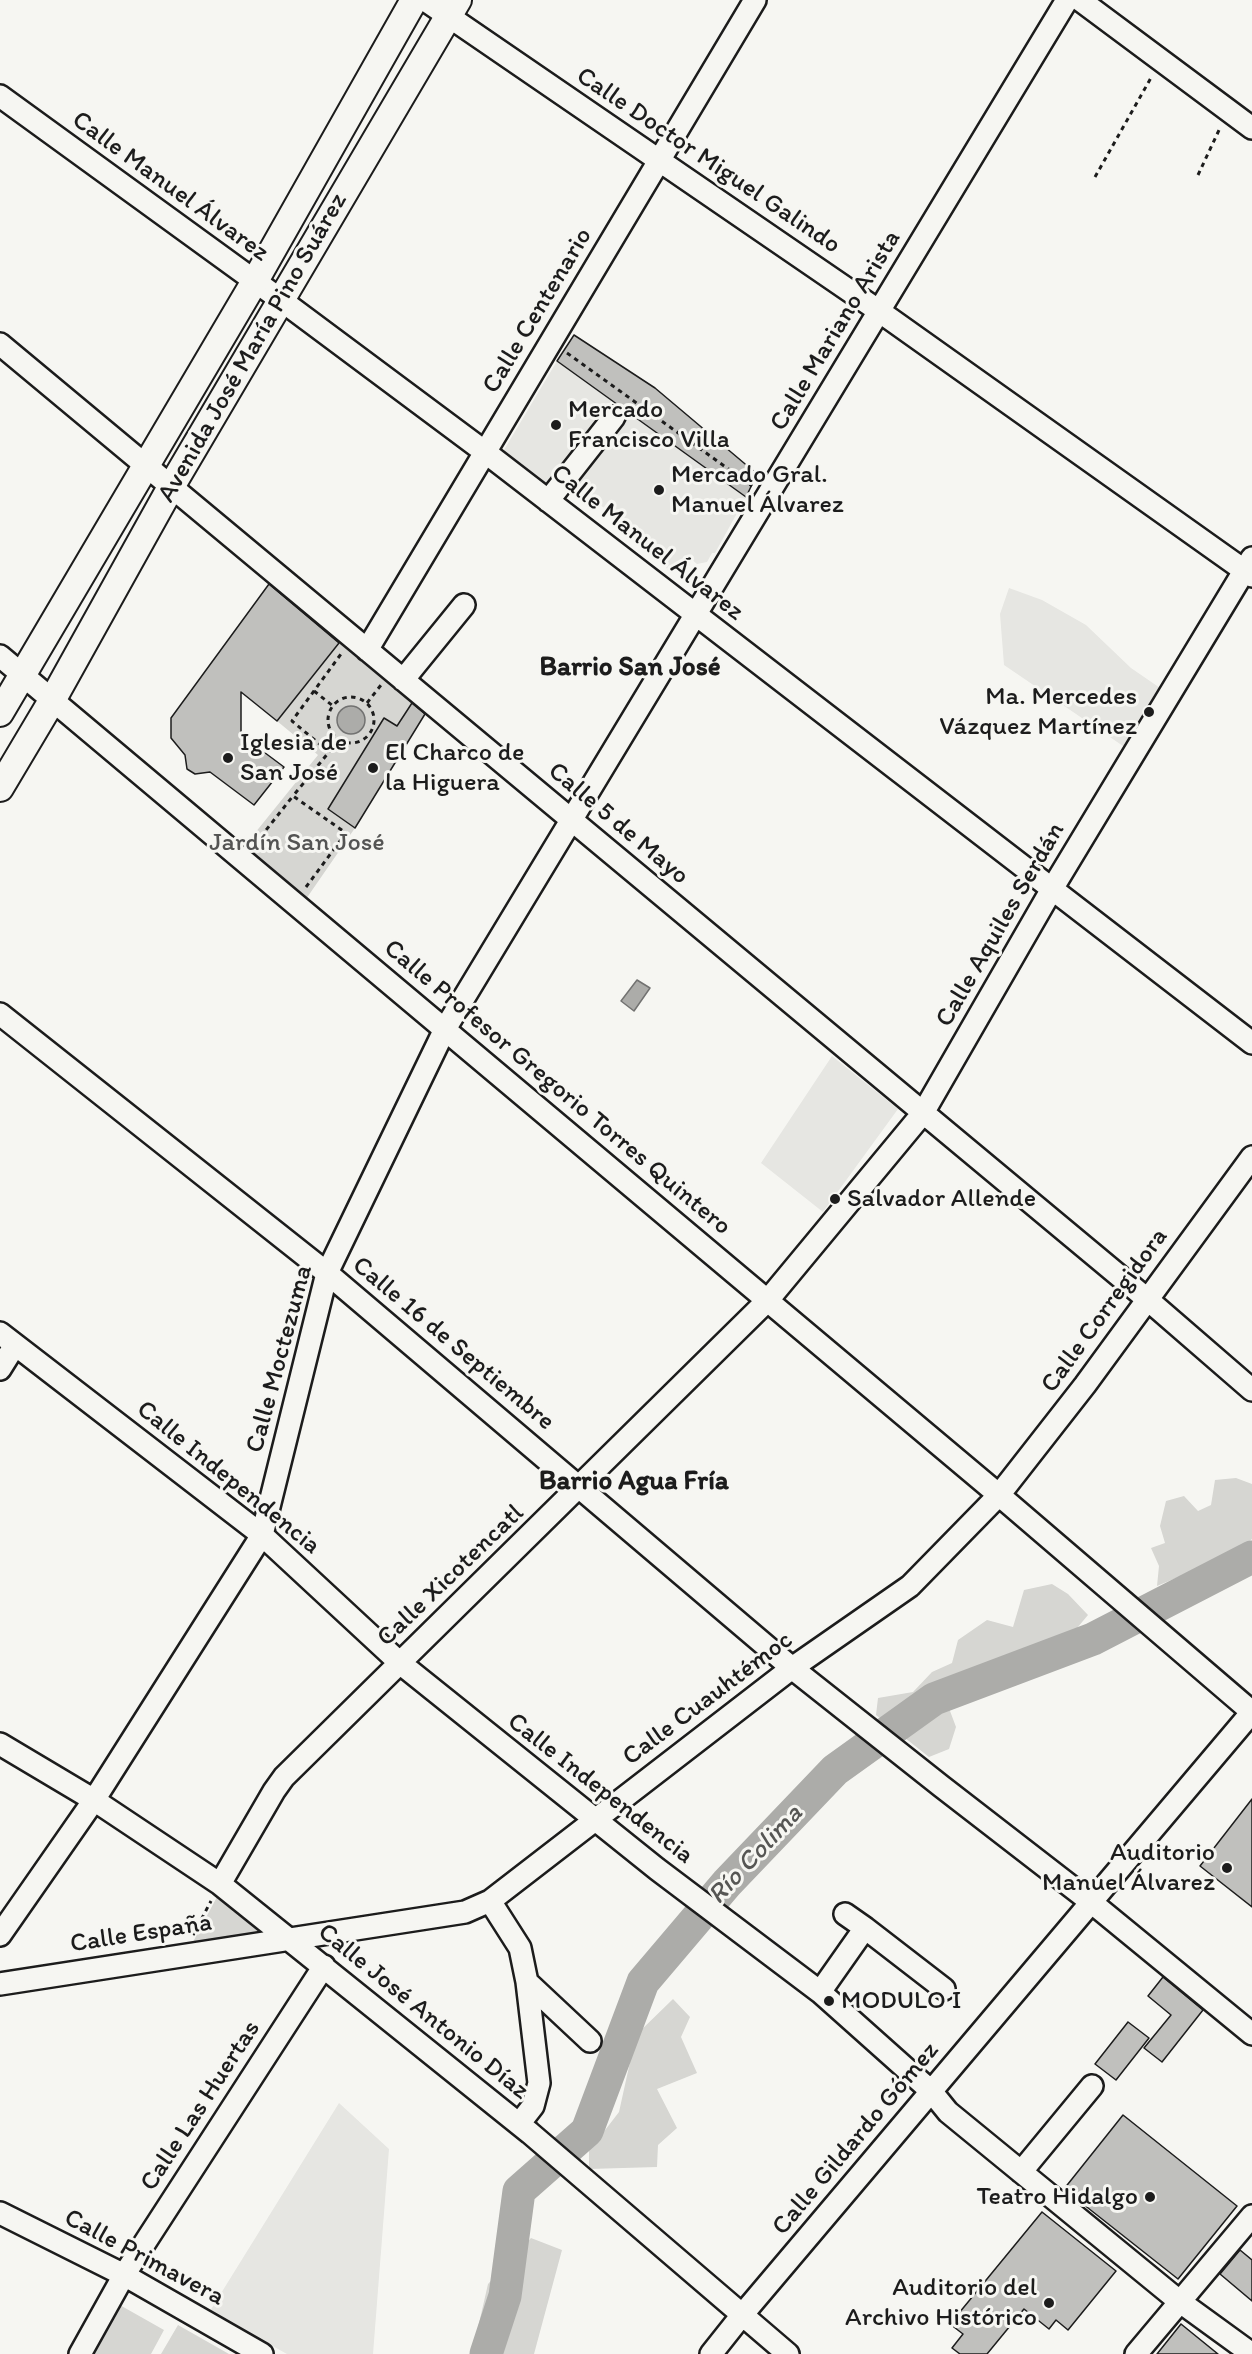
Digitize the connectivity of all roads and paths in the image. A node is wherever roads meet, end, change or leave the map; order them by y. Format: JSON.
{"nodes":[{"id":1,"x":414,"y":0,"type":"edge"},
{"id":2,"x":425,"y":0,"type":"edge"},
{"id":3,"x":755,"y":0,"type":"edge"},
{"id":4,"x":1067,"y":0,"type":"edge"},
{"id":5,"x":1080,"y":0,"type":"edge"},
{"id":6,"x":454,"y":9,"type":"edge"},
{"id":7,"x":1162,"y":59,"type":"junction"},
{"id":8,"x":0,"y":96,"type":"edge"},
{"id":9,"x":1228,"y":111,"type":"junction"},
{"id":10,"x":1251,"y":123,"type":"edge"},
{"id":11,"x":660,"y":160,"type":"junction"},
{"id":12,"x":1198,"y":175,"type":"dead end"},
{"id":13,"x":1095,"y":177,"type":"dead end"},
{"id":14,"x":255,"y":281,"type":"junction"},
{"id":15,"x":281,"y":300,"type":"junction"},
{"id":16,"x":879,"y":311,"type":"junction"},
{"id":17,"x":551,"y":342,"type":"junction"},
{"id":18,"x":0,"y":344,"type":"edge"},
{"id":19,"x":614,"y":417,"type":"dead end"},
{"id":20,"x":485,"y":452,"type":"junction"},
{"id":21,"x":145,"y":465,"type":"junction"},
{"id":22,"x":171,"y":487,"type":"junction"},
{"id":23,"x":768,"y":497,"type":"junction"},
{"id":24,"x":548,"y":501,"type":"junction"},
{"id":25,"x":1249,"y":568,"type":"edge"},
{"id":26,"x":464,"y":605,"type":"dead end"},
{"id":27,"x":696,"y":615,"type":"junction"},
{"id":28,"x":360,"y":644,"type":"junction"},
{"id":29,"x":0,"y":656,"type":"edge"},
{"id":30,"x":23,"y":675,"type":"junction"},
{"id":31,"x":403,"y":680,"type":"junction"},
{"id":32,"x":314,"y":691,"type":"junction"},
{"id":33,"x":53,"y":699,"type":"junction"},
{"id":34,"x":333,"y":706,"type":"junction"},
{"id":35,"x":0,"y":713,"type":"edge"},
{"id":36,"x":339,"y":739,"type":"junction"},
{"id":37,"x":329,"y":752,"type":"junction"},
{"id":38,"x":0,"y":788,"type":"edge"},
{"id":39,"x":293,"y":796,"type":"junction"},
{"id":40,"x":572,"y":821,"type":"junction"},
{"id":41,"x":243,"y":860,"type":"junction"},
{"id":42,"x":1052,"y":889,"type":"junction"},
{"id":43,"x":294,"y":902,"type":"junction"},
{"id":44,"x":0,"y":1014,"type":"edge"},
{"id":45,"x":445,"y":1029,"type":"junction"},
{"id":46,"x":1252,"y":1043,"type":"edge"},
{"id":47,"x":923,"y":1113,"type":"junction"},
{"id":48,"x":1252,"y":1157,"type":"edge"},
{"id":49,"x":327,"y":1273,"type":"junction"},
{"id":50,"x":1147,"y":1299,"type":"junction"},
{"id":51,"x":768,"y":1300,"type":"junction"},
{"id":52,"x":8,"y":1339,"type":"edge"},
{"id":53,"x":0,"y":1370,"type":"edge"},
{"id":54,"x":1252,"y":1390,"type":"edge"},
{"id":55,"x":580,"y":1488,"type":"junction"},
{"id":56,"x":999,"y":1495,"type":"junction"},
{"id":57,"x":262,"y":1535,"type":"junction"},
{"id":58,"x":400,"y":1663,"type":"junction"},
{"id":59,"x":792,"y":1668,"type":"junction"},
{"id":60,"x":1252,"y":1712,"type":"edge"},
{"id":61,"x":0,"y":1744,"type":"edge"},
{"id":62,"x":94,"y":1800,"type":"junction"},
{"id":63,"x":594,"y":1819,"type":"junction"},
{"id":64,"x":220,"y":1884,"type":"junction"},
{"id":65,"x":490,"y":1901,"type":"junction"},
{"id":66,"x":1091,"y":1902,"type":"junction"},
{"id":67,"x":845,"y":1914,"type":"dead end"},
{"id":68,"x":865,"y":1928,"type":"junction"},
{"id":69,"x":0,"y":1935,"type":"edge"},
{"id":70,"x":290,"y":1938,"type":"junction"},
{"id":71,"x":183,"y":1954,"type":"junction"},
{"id":72,"x":324,"y":1966,"type":"junction"},
{"id":73,"x":527,"y":1982,"type":"junction"},
{"id":74,"x":0,"y":1984,"type":"edge"},
{"id":75,"x":944,"y":1989,"type":"dead end"},
{"id":76,"x":820,"y":1992,"type":"junction"},
{"id":77,"x":1252,"y":2034,"type":"edge"},
{"id":78,"x":590,"y":2041,"type":"dead end"},
{"id":79,"x":1092,"y":2086,"type":"dead end"},
{"id":80,"x":932,"y":2091,"type":"junction"},
{"id":81,"x":524,"y":2128,"type":"junction"},
{"id":82,"x":1021,"y":2172,"type":"junction"},
{"id":83,"x":0,"y":2213,"type":"edge"},
{"id":84,"x":1252,"y":2216,"type":"edge"},
{"id":85,"x":124,"y":2275,"type":"junction"},
{"id":86,"x":1179,"y":2301,"type":"junction"},
{"id":87,"x":742,"y":2314,"type":"junction"},
{"id":88,"x":80,"y":2354,"type":"edge"},
{"id":89,"x":262,"y":2354,"type":"edge"},
{"id":90,"x":711,"y":2354,"type":"edge"},
{"id":91,"x":788,"y":2354,"type":"edge"},
{"id":92,"x":1136,"y":2354,"type":"edge"},
{"id":93,"x":1252,"y":2354,"type":"edge"}],
"edges":[{"from":1,"to":14,"type":"main road","name":"Avenida José María Pino Suárez"},
{"from":2,"to":6,"type":"street","name":"Calle Doctor Miguel Galindo"},
{"from":3,"to":11,"type":"street","name":"Calle Centenario"},
{"from":4,"to":16,"type":"street","name":"Calle Mariano Arista"},
{"from":5,"to":7,"type":"street"},
{"from":6,"to":11,"type":"street","name":"Calle Doctor Miguel Galindo"},
{"from":6,"to":15,"type":"main road","name":"Avenida José María Pino Suárez"},
{"from":7,"to":9,"type":"street"},
{"from":7,"to":13,"type":"path"},
{"from":8,"to":14,"type":"street","name":"Calle Manuel Álvarez"},
{"from":9,"to":10,"type":"street"},
{"from":9,"to":12,"type":"path"},
{"from":11,"to":16,"type":"street","name":"Calle Doctor Miguel Galindo"},
{"from":11,"to":17,"type":"street","name":"Calle Centenario"},
{"from":14,"to":15,"type":"street","name":"Calle Manuel Álvarez"},
{"from":14,"to":21,"type":"main road","name":"Avenida José María Pino Suárez"},
{"from":15,"to":20,"type":"street","name":"Calle Manuel Álvarez"},
{"from":15,"to":22,"type":"main road","name":"Avenida José María Pino Suárez"},
{"from":16,"to":23,"type":"street","name":"Calle Mariano Arista"},
{"from":16,"to":25,"type":"street","name":"Calle Doctor Miguel Galindo"},
{"from":17,"to":20,"type":"street","name":"Calle Centenario"},
{"from":17,"to":23,"type":"path"},
{"from":18,"to":21,"type":"street","name":"Calle 5 de Mayo"},
{"from":19,"to":24,"type":"street"},
{"from":20,"to":24,"type":"street","name":"Calle Manuel Álvarez"},
{"from":20,"to":28,"type":"street","name":"Calle Centenario"},
{"from":21,"to":22,"type":"street","name":"Calle 5 de Mayo"},
{"from":21,"to":30,"type":"main road","name":"Avenida José María Pino Suárez"},
{"from":22,"to":28,"type":"street","name":"Calle 5 de Mayo"},
{"from":22,"to":33,"type":"main road","name":"Avenida José María Pino Suárez"},
{"from":23,"to":27,"type":"street","name":"Calle Mariano Arista"},
{"from":24,"to":27,"type":"street","name":"Calle Manuel Álvarez"},
{"from":25,"to":42,"type":"street","name":"Calle Aquiles Serdán"},
{"from":26,"to":31,"type":"street"},
{"from":27,"to":40,"type":"street","name":"Calle Mariano Arista"},
{"from":27,"to":42,"type":"street","name":"Calle Manuel Álvarez"},
{"from":28,"to":31,"type":"street","name":"Calle 5 de Mayo"},
{"from":28,"to":32,"type":"path"},
{"from":29,"to":30,"type":"street","name":"Calle Profesor Gregorio Torres Quintero"},
{"from":30,"to":33,"type":"street","name":"Calle Profesor Gregorio Torres Quintero"},
{"from":30,"to":35,"type":"main road","name":"Avenida José María Pino Suárez"},
{"from":31,"to":40,"type":"street","name":"Calle 5 de Mayo"},
{"from":32,"to":34,"type":"path"},
{"from":32,"to":37,"type":"path"},
{"from":33,"to":38,"type":"main road","name":"Avenida José María Pino Suárez"},
{"from":33,"to":41,"type":"street","name":"Calle Profesor Gregorio Torres Quintero"},
{"from":34,"to":36,"type":"path"},
{"from":34,"to":36,"type":"path"},
{"from":36,"to":37,"type":"path"},
{"from":37,"to":39,"type":"path"},
{"from":39,"to":41,"type":"path"},
{"from":39,"to":43,"type":"path"},
{"from":40,"to":45,"type":"street","name":"Calle Mariano Arista"},
{"from":40,"to":47,"type":"street","name":"Calle 5 de Mayo"},
{"from":41,"to":43,"type":"street","name":"Calle Profesor Gregorio Torres Quintero"},
{"from":42,"to":46,"type":"street","name":"Calle Manuel Álvarez"},
{"from":42,"to":47,"type":"street","name":"Calle Aquiles Serdán"},
{"from":43,"to":45,"type":"street","name":"Calle Profesor Gregorio Torres Quintero"},
{"from":44,"to":49,"type":"street","name":"Calle 16 de Septiembre"},
{"from":45,"to":49,"type":"street","name":"Calle Moctezuma"},
{"from":45,"to":51,"type":"street","name":"Calle Profesor Gregorio Torres Quintero"},
{"from":47,"to":50,"type":"street","name":"Calle 5 de Mayo"},
{"from":47,"to":51,"type":"street","name":"Calle Aquiles Serdán"},
{"from":48,"to":50,"type":"street","name":"Calle Corregidora"},
{"from":49,"to":55,"type":"street","name":"Calle 16 de Septiembre"},
{"from":49,"to":57,"type":"street","name":"Calle Moctezuma"},
{"from":50,"to":54,"type":"street"},
{"from":50,"to":56,"type":"street","name":"Calle Corregidora"},
{"from":51,"to":55,"type":"street","name":"Calle Xicotencatl"},
{"from":51,"to":56,"type":"street","name":"Calle Profesor Gregorio Torres Quintero"},
{"from":52,"to":53,"type":"street"},
{"from":52,"to":57,"type":"street","name":"Calle Independencia"},
{"from":55,"to":58,"type":"street","name":"Calle Xicotencatl"},
{"from":55,"to":59,"type":"street","name":"Calle 16 de Septiembre"},
{"from":56,"to":59,"type":"street","name":"Calle Cuauhtémoc"},
{"from":56,"to":60,"type":"street","name":"Calle Profesor Gregorio Torres Quintero"},
{"from":57,"to":58,"type":"street","name":"Calle Independencia"},
{"from":57,"to":62,"type":"street","name":"Calle Moctezuma"},
{"from":58,"to":63,"type":"street","name":"Calle Independencia"},
{"from":58,"to":64,"type":"street","name":"Calle Xicotencatl"},
{"from":59,"to":63,"type":"street","name":"Calle Cuauhtémoc"},
{"from":59,"to":66,"type":"street","name":"Calle 16 de Septiembre"},
{"from":60,"to":66,"type":"street","name":"Calle Gildardo Gómez"},
{"from":61,"to":62,"type":"street","name":"Calle José Antonio Díaz"},
{"from":62,"to":64,"type":"street","name":"Calle José Antonio Díaz"},
{"from":62,"to":69,"type":"street","name":"Calle Moctezuma"},
{"from":63,"to":65,"type":"street","name":"Calle Cuauhtémoc"},
{"from":63,"to":76,"type":"street","name":"Calle Independencia"},
{"from":64,"to":70,"type":"street","name":"Calle José Antonio Díaz"},
{"from":64,"to":71,"type":"path"},
{"from":65,"to":70,"type":"street","name":"Calle Cuauhtémoc"},
{"from":65,"to":73,"type":"street"},
{"from":66,"to":77,"type":"street"},
{"from":66,"to":80,"type":"street","name":"Calle Gildardo Gómez"},
{"from":67,"to":68,"type":"street"},
{"from":68,"to":75,"type":"street"},
{"from":68,"to":76,"type":"street"},
{"from":70,"to":71,"type":"street","name":"Calle España"},
{"from":70,"to":72,"type":"street","name":"Calle José Antonio Díaz"},
{"from":71,"to":74,"type":"street","name":"Calle España"},
{"from":72,"to":81,"type":"street","name":"Calle José Antonio Díaz"},
{"from":72,"to":85,"type":"street","name":"Calle Las Huertas"},
{"from":73,"to":78,"type":"street"},
{"from":73,"to":81,"type":"street"},
{"from":76,"to":80,"type":"street","name":"Calle Independencia"},
{"from":79,"to":82,"type":"street"},
{"from":80,"to":82,"type":"street","name":"Calle Independencia"},
{"from":80,"to":87,"type":"street","name":"Calle Gildardo Gómez"},
{"from":81,"to":87,"type":"street","name":"Calle José Antonio Díaz"},
{"from":82,"to":86,"type":"street","name":"Calle Independencia"},
{"from":83,"to":85,"type":"street","name":"Calle Primavera"},
{"from":84,"to":86,"type":"street"},
{"from":85,"to":88,"type":"street","name":"Calle Las Huertas"},
{"from":85,"to":89,"type":"street","name":"Calle Primavera"},
{"from":86,"to":92,"type":"street"},
{"from":86,"to":93,"type":"street","name":"Calle Independencia"},
{"from":87,"to":90,"type":"street","name":"Calle Gildardo Gómez"},
{"from":87,"to":91,"type":"street","name":"Calle José Antonio Díaz"}]}
